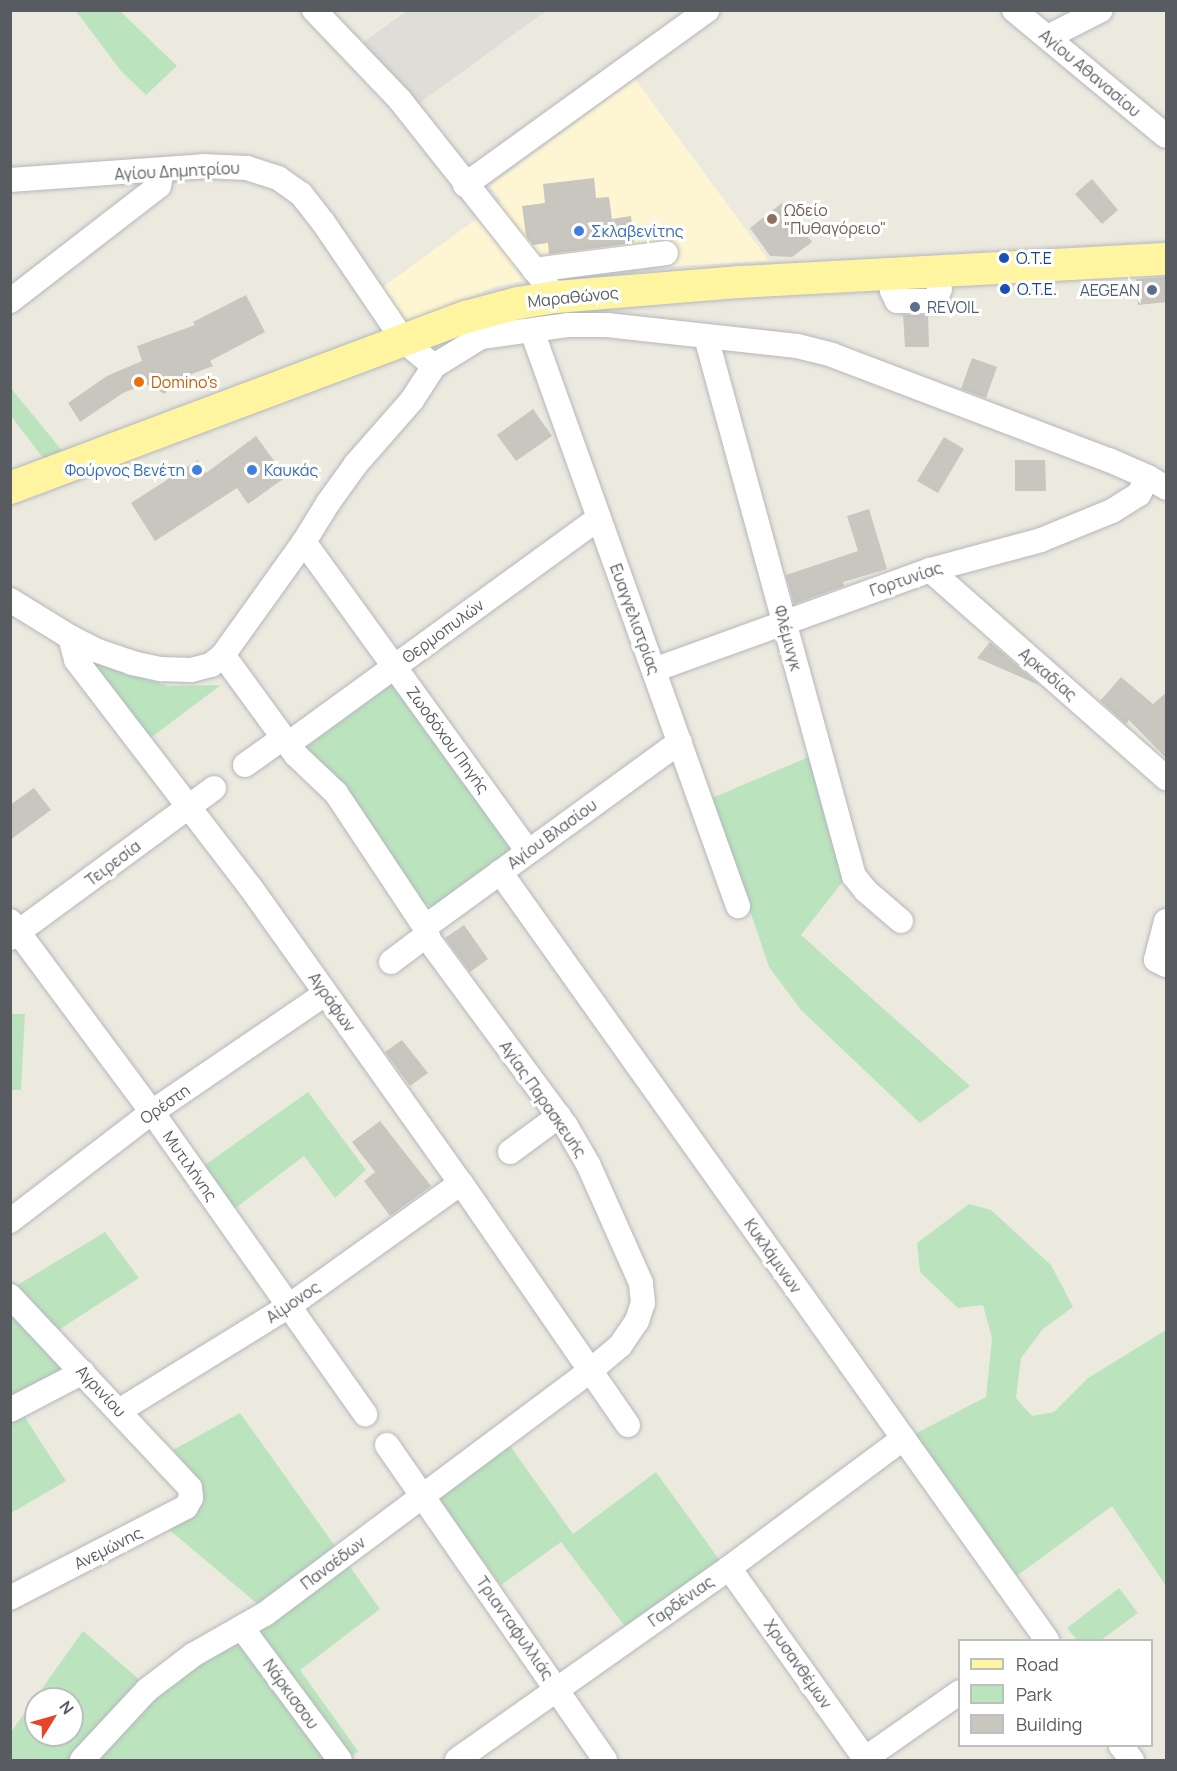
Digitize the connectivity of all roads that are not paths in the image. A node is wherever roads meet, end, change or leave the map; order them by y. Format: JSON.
{"nodes":[{"id":1,"x":314,"y":10,"type":"edge"},
{"id":2,"x":708,"y":10,"type":"edge"},
{"id":3,"x":1014,"y":10,"type":"edge"},
{"id":4,"x":1101,"y":10,"type":"edge"},
{"id":5,"x":1048,"y":37,"type":"junction"},
{"id":6,"x":1167,"y":136,"type":"edge"},
{"id":7,"x":162,"y":171,"type":"junction"},
{"id":8,"x":10,"y":180,"type":"edge"},
{"id":9,"x":465,"y":184,"type":"junction"},
{"id":10,"x":666,"y":253,"type":"dead end"},
{"id":11,"x":1167,"y":259,"type":"edge"},
{"id":12,"x":534,"y":270,"type":"junction"},
{"id":13,"x":940,"y":289,"type":"dead end"},
{"id":14,"x":892,"y":291,"type":"dead end"},
{"id":15,"x":556,"y":297,"type":"junction"},
{"id":16,"x":10,"y":301,"type":"edge"},
{"id":17,"x":532,"y":331,"type":"junction"},
{"id":18,"x":706,"y":337,"type":"junction"},
{"id":19,"x":404,"y":341,"type":"junction"},
{"id":20,"x":434,"y":366,"type":"junction"},
{"id":21,"x":1157,"y":482,"type":"edge"},
{"id":22,"x":10,"y":488,"type":"edge"},
{"id":23,"x":599,"y":518,"type":"junction"},
{"id":24,"x":304,"y":542,"type":"junction"},
{"id":25,"x":930,"y":570,"type":"junction"},
{"id":26,"x":10,"y":600,"type":"edge"},
{"id":27,"x":783,"y":622,"type":"junction"},
{"id":28,"x":70,"y":637,"type":"junction"},
{"id":29,"x":223,"y":655,"type":"junction"},
{"id":30,"x":394,"y":666,"type":"junction"},
{"id":31,"x":654,"y":670,"type":"junction"},
{"id":32,"x":285,"y":741,"type":"junction"},
{"id":33,"x":680,"y":742,"type":"junction"},
{"id":34,"x":245,"y":765,"type":"dead end"},
{"id":35,"x":1167,"y":778,"type":"edge"},
{"id":36,"x":214,"y":788,"type":"dead end"},
{"id":37,"x":190,"y":806,"type":"junction"},
{"id":38,"x":528,"y":851,"type":"junction"},
{"id":39,"x":500,"y":872,"type":"junction"},
{"id":40,"x":738,"y":906,"type":"dead end"},
{"id":41,"x":902,"y":921,"type":"dead end"},
{"id":42,"x":1167,"y":921,"type":"edge"},
{"id":43,"x":13,"y":931,"type":"edge"},
{"id":44,"x":426,"y":931,"type":"junction"},
{"id":45,"x":391,"y":962,"type":"dead end"},
{"id":46,"x":1161,"y":962,"type":"edge"},
{"id":47,"x":326,"y":994,"type":"junction"},
{"id":48,"x":152,"y":1112,"type":"junction"},
{"id":49,"x":558,"y":1116,"type":"junction"},
{"id":50,"x":510,"y":1152,"type":"dead end"},
{"id":51,"x":461,"y":1183,"type":"junction"},
{"id":52,"x":10,"y":1221,"type":"edge"},
{"id":53,"x":10,"y":1296,"type":"edge"},
{"id":54,"x":289,"y":1306,"type":"junction"},
{"id":55,"x":590,"y":1371,"type":"junction"},
{"id":56,"x":83,"y":1372,"type":"junction"},
{"id":57,"x":10,"y":1410,"type":"edge"},
{"id":58,"x":119,"y":1411,"type":"junction"},
{"id":59,"x":365,"y":1414,"type":"dead end"},
{"id":60,"x":628,"y":1425,"type":"dead end"},
{"id":61,"x":903,"y":1439,"type":"junction"},
{"id":62,"x":387,"y":1445,"type":"dead end"},
{"id":63,"x":190,"y":1488,"type":"joint"},
{"id":64,"x":423,"y":1496,"type":"junction"},
{"id":65,"x":729,"y":1568,"type":"junction"},
{"id":66,"x":10,"y":1598,"type":"edge"},
{"id":67,"x":242,"y":1628,"type":"junction"},
{"id":68,"x":1040,"y":1638,"type":"edge"},
{"id":69,"x":557,"y":1687,"type":"junction"},
{"id":70,"x":958,"y":1693,"type":"edge"},
{"id":71,"x":1122,"y":1747,"type":"edge"},
{"id":72,"x":83,"y":1760,"type":"edge"},
{"id":73,"x":865,"y":1760,"type":"edge"},
{"id":74,"x":340,"y":1761,"type":"edge"},
{"id":75,"x":457,"y":1761,"type":"edge"},
{"id":76,"x":605,"y":1761,"type":"edge"},
{"id":77,"x":1132,"y":1761,"type":"edge"}],
"edges":[{"from":1,"to":9,"type":"street"},
{"from":2,"to":9,"type":"street"},
{"from":3,"to":5,"type":"street","name":"Αγίου Αθανασίου"},
{"from":4,"to":5,"type":"street"},
{"from":5,"to":6,"type":"street","name":"Αγίου Αθανασίου"},
{"from":7,"to":8,"type":"street","name":"Αγίου Δημητρίου"},
{"from":7,"to":16,"type":"street"},
{"from":7,"to":19,"type":"street","name":"Αγίου Δημητρίου"},
{"from":9,"to":12,"type":"street"},
{"from":10,"to":12,"type":"street"},
{"from":11,"to":15,"type":"main road","name":"Μαραθώνος"},
{"from":12,"to":15,"type":"street"},
{"from":13,"to":14,"type":"street"},
{"from":15,"to":19,"type":"main road","name":"Μαραθώνος"},
{"from":17,"to":18,"type":"street"},
{"from":17,"to":20,"type":"street"},
{"from":17,"to":23,"type":"street","name":"Ευαγγελιστρίας"},
{"from":18,"to":21,"type":"street"},
{"from":18,"to":27,"type":"street","name":"Φλέμινγκ"},
{"from":19,"to":20,"type":"street","name":"Αγίου Δημητρίου"},
{"from":19,"to":22,"type":"main road","name":"Μαραθώνος"},
{"from":20,"to":24,"type":"street"},
{"from":21,"to":25,"type":"street","name":"Γορτυνίας"},
{"from":23,"to":30,"type":"street","name":"Θερμοπυλών"},
{"from":23,"to":31,"type":"street","name":"Ευαγγελιστρίας"},
{"from":24,"to":29,"type":"street"},
{"from":24,"to":30,"type":"street","name":"Ζωοδόχου Πηγής"},
{"from":25,"to":27,"type":"street","name":"Γορτυνίας"},
{"from":25,"to":35,"type":"street","name":"Αρκαδίας"},
{"from":26,"to":28,"type":"street"},
{"from":27,"to":31,"type":"street","name":"Γορτυνίας"},
{"from":27,"to":41,"type":"street","name":"Φλέμινγκ"},
{"from":28,"to":29,"type":"street"},
{"from":28,"to":37,"type":"street","name":"Αγράφων"},
{"from":29,"to":32,"type":"street","name":"Αγίας Παρασκευής"},
{"from":30,"to":32,"type":"street","name":"Θερμοπυλών"},
{"from":30,"to":38,"type":"street","name":"Ζωοδόχου Πηγής"},
{"from":31,"to":33,"type":"street","name":"Ευαγγελιστρίας"},
{"from":32,"to":34,"type":"street"},
{"from":32,"to":44,"type":"street","name":"Αγίας Παρασκευής"},
{"from":33,"to":38,"type":"street","name":"Αγίου Βλασίου"},
{"from":33,"to":40,"type":"street","name":"Ευαγγελιστρίας"},
{"from":36,"to":37,"type":"street","name":"Τειρεσία"},
{"from":37,"to":43,"type":"street","name":"Τειρεσία"},
{"from":37,"to":47,"type":"street","name":"Αγράφων"},
{"from":38,"to":39,"type":"street","name":"Αγίου Βλασίου"},
{"from":39,"to":44,"type":"street","name":"Αγίου Βλασίου"},
{"from":39,"to":61,"type":"street","name":"Κυκλάμινων"},
{"from":42,"to":46,"type":"street"},
{"from":43,"to":48,"type":"street","name":"Μυτιλήνης"},
{"from":44,"to":45,"type":"street","name":"Αγίου Βλασίου"},
{"from":44,"to":49,"type":"street","name":"Αγίας Παρασκευής"},
{"from":47,"to":48,"type":"street","name":"Ορέστη"},
{"from":47,"to":51,"type":"street","name":"Αγράφων"},
{"from":48,"to":52,"type":"street","name":"Ορέστη"},
{"from":48,"to":54,"type":"street","name":"Μυτιλήνης"},
{"from":49,"to":50,"type":"street"},
{"from":49,"to":55,"type":"street","name":"Αγίας Παρασκευής"},
{"from":51,"to":54,"type":"street","name":"Αίμονος"},
{"from":51,"to":55,"type":"street","name":"Αγράφων"},
{"from":53,"to":56,"type":"street","name":"Αγρινίου"},
{"from":54,"to":58,"type":"street","name":"Αίμονος"},
{"from":54,"to":59,"type":"street","name":"Μυτιλήνης"},
{"from":55,"to":60,"type":"street","name":"Αγράφων"},
{"from":55,"to":64,"type":"street","name":"Πανσέδων"},
{"from":56,"to":57,"type":"street"},
{"from":56,"to":58,"type":"street","name":"Αγρινίου"},
{"from":58,"to":63,"type":"street","name":"Αγρινίου"},
{"from":61,"to":65,"type":"street","name":"Γαρδένιας"},
{"from":61,"to":68,"type":"street","name":"Κυκλάμινων"},
{"from":62,"to":64,"type":"street"},
{"from":63,"to":66,"type":"street","name":"Ανεμώνης"},
{"from":64,"to":67,"type":"street","name":"Πανσέδων"},
{"from":64,"to":69,"type":"street","name":"Τριανταφυλλιάς"},
{"from":65,"to":69,"type":"street","name":"Γαρδένιας"},
{"from":65,"to":73,"type":"street","name":"Χρυσανθέμων"},
{"from":67,"to":72,"type":"street","name":"Πανσέδων"},
{"from":67,"to":74,"type":"street","name":"Νάρκισσου"},
{"from":69,"to":75,"type":"street","name":"Γαρδένιας"},
{"from":69,"to":76,"type":"street","name":"Τριανταφυλλιάς"},
{"from":70,"to":73,"type":"street"},
{"from":71,"to":77,"type":"street"}]}
